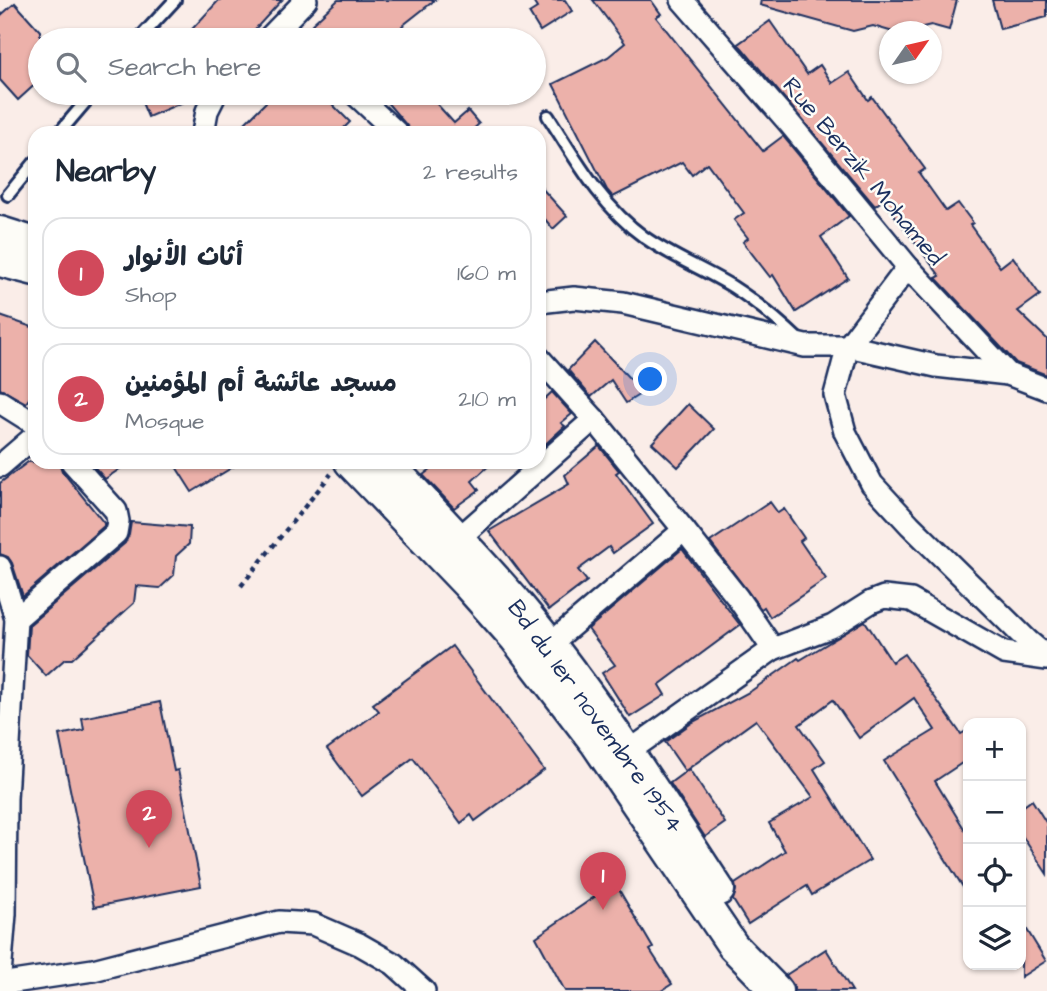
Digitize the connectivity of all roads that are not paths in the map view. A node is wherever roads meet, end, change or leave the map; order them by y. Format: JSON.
{"nodes":[{"id":1,"x":175,"y":0,"type":"edge"},
{"id":2,"x":306,"y":0,"type":"edge"},
{"id":3,"x":682,"y":0,"type":"edge"},
{"id":4,"x":149,"y":28,"type":"edge"},
{"id":5,"x":287,"y":28,"type":"edge"},
{"id":6,"x":83,"y":105,"type":"edge"},
{"id":7,"x":210,"y":105,"type":"edge"},
{"id":8,"x":367,"y":105,"type":"edge"},
{"id":9,"x":548,"y":116,"type":"dead end"},
{"id":10,"x":65,"y":126,"type":"edge"},
{"id":11,"x":204,"y":126,"type":"edge"},
{"id":12,"x":389,"y":126,"type":"edge"},
{"id":13,"x":28,"y":171,"type":"edge"},
{"id":14,"x":8,"y":195,"type":"dead end"},
{"id":15,"x":0,"y":232,"type":"edge"},
{"id":16,"x":28,"y":241,"type":"edge"},
{"id":17,"x":0,"y":261,"type":"edge"},
{"id":18,"x":908,"y":267,"type":"junction"},
{"id":19,"x":28,"y":268,"type":"edge"},
{"id":20,"x":546,"y":301,"type":"edge"},
{"id":21,"x":805,"y":346,"type":"junction"},
{"id":22,"x":848,"y":346,"type":"junction"},
{"id":23,"x":546,"y":366,"type":"edge"},
{"id":24,"x":1008,"y":374,"type":"junction"},
{"id":25,"x":1047,"y":389,"type":"edge"},
{"id":26,"x":0,"y":402,"type":"edge"},
{"id":27,"x":594,"y":419,"type":"junction"},
{"id":28,"x":28,"y":420,"type":"edge"},
{"id":29,"x":28,"y":442,"type":"edge"},
{"id":30,"x":546,"y":461,"type":"edge"},
{"id":31,"x":0,"y":466,"type":"edge"},
{"id":32,"x":78,"y":469,"type":"edge"},
{"id":33,"x":343,"y":469,"type":"edge"},
{"id":34,"x":393,"y":469,"type":"edge"},
{"id":35,"x":537,"y":469,"type":"edge"},
{"id":36,"x":684,"y":530,"type":"junction"},
{"id":37,"x":458,"y":539,"type":"junction"},
{"id":38,"x":0,"y":567,"type":"edge"},
{"id":39,"x":16,"y":619,"type":"junction"},
{"id":40,"x":549,"y":645,"type":"junction"},
{"id":41,"x":773,"y":649,"type":"junction"},
{"id":42,"x":1047,"y":658,"type":"edge"},
{"id":43,"x":628,"y":752,"type":"junction"},
{"id":44,"x":0,"y":975,"type":"edge"},
{"id":45,"x":0,"y":984,"type":"edge"},
{"id":46,"x":424,"y":991,"type":"edge"},
{"id":47,"x":777,"y":991,"type":"edge"}],
"edges":[{"from":1,"to":4,"type":"lane"},
{"from":2,"to":5,"type":"street"},
{"from":3,"to":18,"type":"street","name":"Rue Berzik Mohamed"},
{"from":6,"to":10,"type":"lane"},
{"from":7,"to":11,"type":"street"},
{"from":8,"to":12,"type":"street"},
{"from":9,"to":21,"type":"lane"},
{"from":13,"to":14,"type":"lane"},
{"from":15,"to":16,"type":"street"},
{"from":17,"to":19,"type":"street"},
{"from":18,"to":22,"type":"street"},
{"from":18,"to":24,"type":"street","name":"Rue Berzik Mohamed"},
{"from":20,"to":21,"type":"street"},
{"from":21,"to":22,"type":"street"},
{"from":22,"to":24,"type":"street"},
{"from":22,"to":42,"type":"street"},
{"from":23,"to":27,"type":"street"},
{"from":24,"to":25,"type":"street"},
{"from":26,"to":28,"type":"street"},
{"from":27,"to":30,"type":"street"},
{"from":27,"to":36,"type":"street"},
{"from":29,"to":31,"type":"street"},
{"from":32,"to":39,"type":"street"},
{"from":33,"to":47,"type":"street"},
{"from":34,"to":37,"type":"street","name":"Bd du 1er novembre 1954"},
{"from":35,"to":37,"type":"street"},
{"from":36,"to":40,"type":"street"},
{"from":36,"to":41,"type":"street"},
{"from":37,"to":40,"type":"street","name":"Bd du 1er novembre 1954"},
{"from":38,"to":39,"type":"street"},
{"from":39,"to":44,"type":"street"},
{"from":40,"to":43,"type":"street","name":"Bd du 1er novembre 1954"},
{"from":41,"to":42,"type":"street"},
{"from":41,"to":43,"type":"street"},
{"from":43,"to":47,"type":"street","name":"Bd du 1er novembre 1954"},
{"from":45,"to":46,"type":"street"}]}
